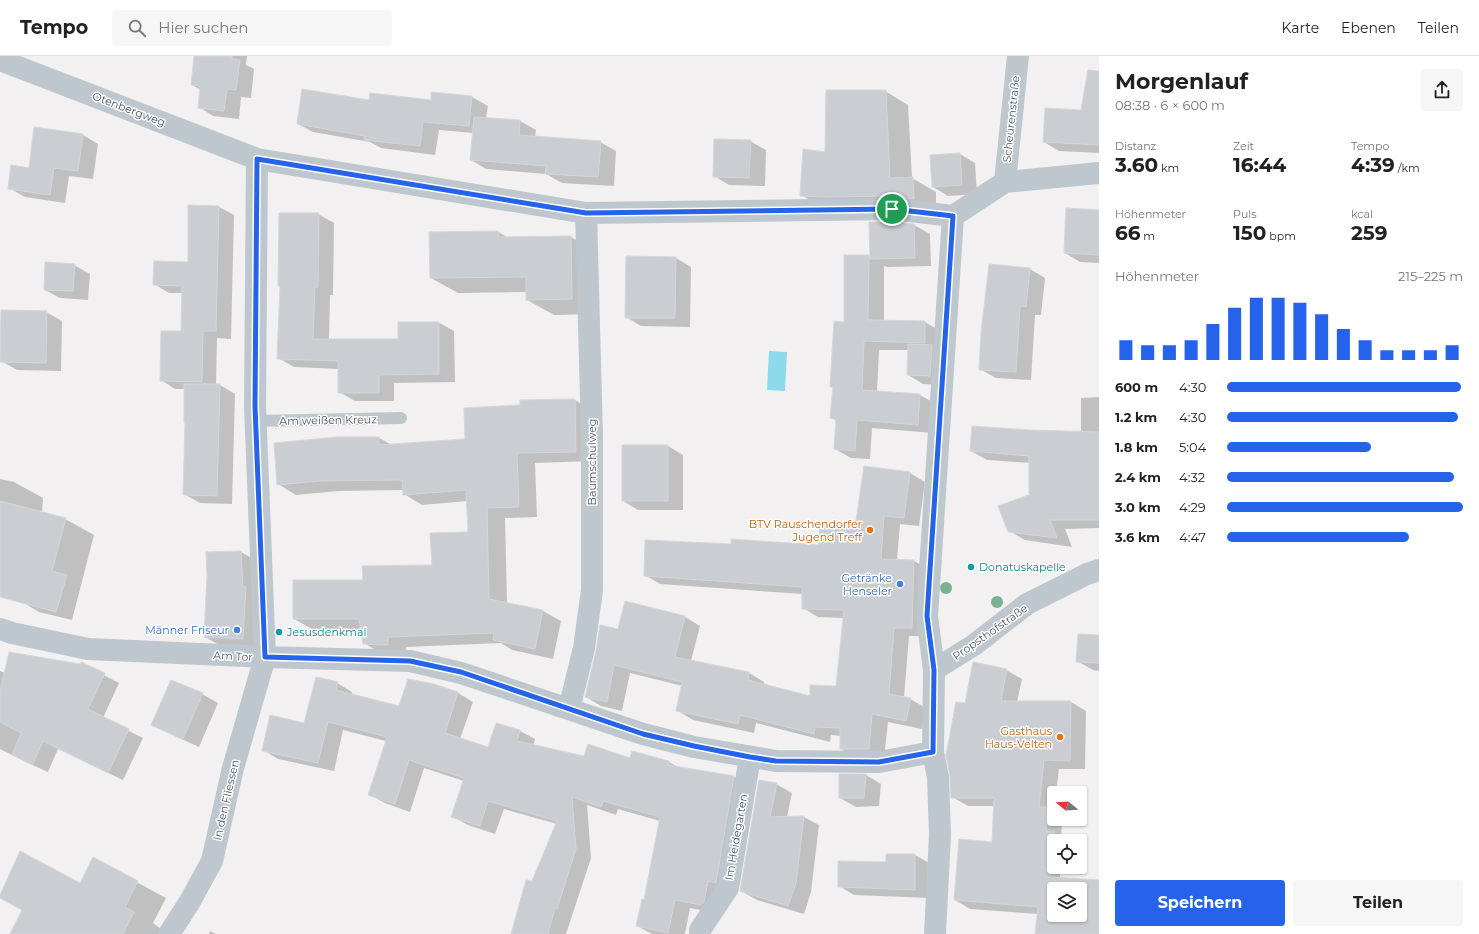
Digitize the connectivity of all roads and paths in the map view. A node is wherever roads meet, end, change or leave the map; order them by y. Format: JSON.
{"nodes":[{"id":1,"x":1018,"y":56,"type":"edge"},
{"id":2,"x":0,"y":60,"type":"edge"},
{"id":3,"x":257,"y":159,"type":"junction"},
{"id":4,"x":1099,"y":173,"type":"edge"},
{"id":5,"x":1005,"y":182,"type":"junction"},
{"id":6,"x":586,"y":213,"type":"junction"},
{"id":7,"x":953,"y":216,"type":"junction"},
{"id":8,"x":401,"y":418,"type":"dead end"},
{"id":9,"x":255,"y":421,"type":"junction"},
{"id":10,"x":1099,"y":570,"type":"edge"},
{"id":11,"x":0,"y":629,"type":"edge"},
{"id":12,"x":265,"y":657,"type":"junction"},
{"id":13,"x":934,"y":670,"type":"junction"},
{"id":14,"x":569,"y":709,"type":"junction"},
{"id":15,"x":933,"y":752,"type":"junction"},
{"id":16,"x":750,"y":757,"type":"junction"},
{"id":17,"x":169,"y":934,"type":"edge"},
{"id":18,"x":700,"y":934,"type":"edge"},
{"id":19,"x":936,"y":934,"type":"edge"}],
"edges":[{"from":1,"to":5,"type":"street","name":"Scheurenstraße"},
{"from":2,"to":3,"type":"street","name":"Otenbergweg"},
{"from":3,"to":6,"type":"street"},
{"from":3,"to":9,"type":"street"},
{"from":4,"to":5,"type":"street"},
{"from":5,"to":7,"type":"street"},
{"from":6,"to":7,"type":"street"},
{"from":6,"to":14,"type":"street","name":"Baumschulweg"},
{"from":7,"to":13,"type":"street"},
{"from":8,"to":9,"type":"lane","name":"Am weißen Kreuz"},
{"from":9,"to":12,"type":"street"},
{"from":10,"to":13,"type":"street","name":"Propsthofstraße"},
{"from":11,"to":12,"type":"street","name":"Am Tor"},
{"from":12,"to":14,"type":"street","name":"Am Tor"},
{"from":12,"to":17,"type":"street","name":"In den Fliessen"},
{"from":13,"to":15,"type":"street"},
{"from":14,"to":16,"type":"street","name":"Am Tor"},
{"from":15,"to":16,"type":"street","name":"Am Tor"},
{"from":15,"to":19,"type":"street"},
{"from":16,"to":18,"type":"street","name":"Im Heidegarten"}]}
